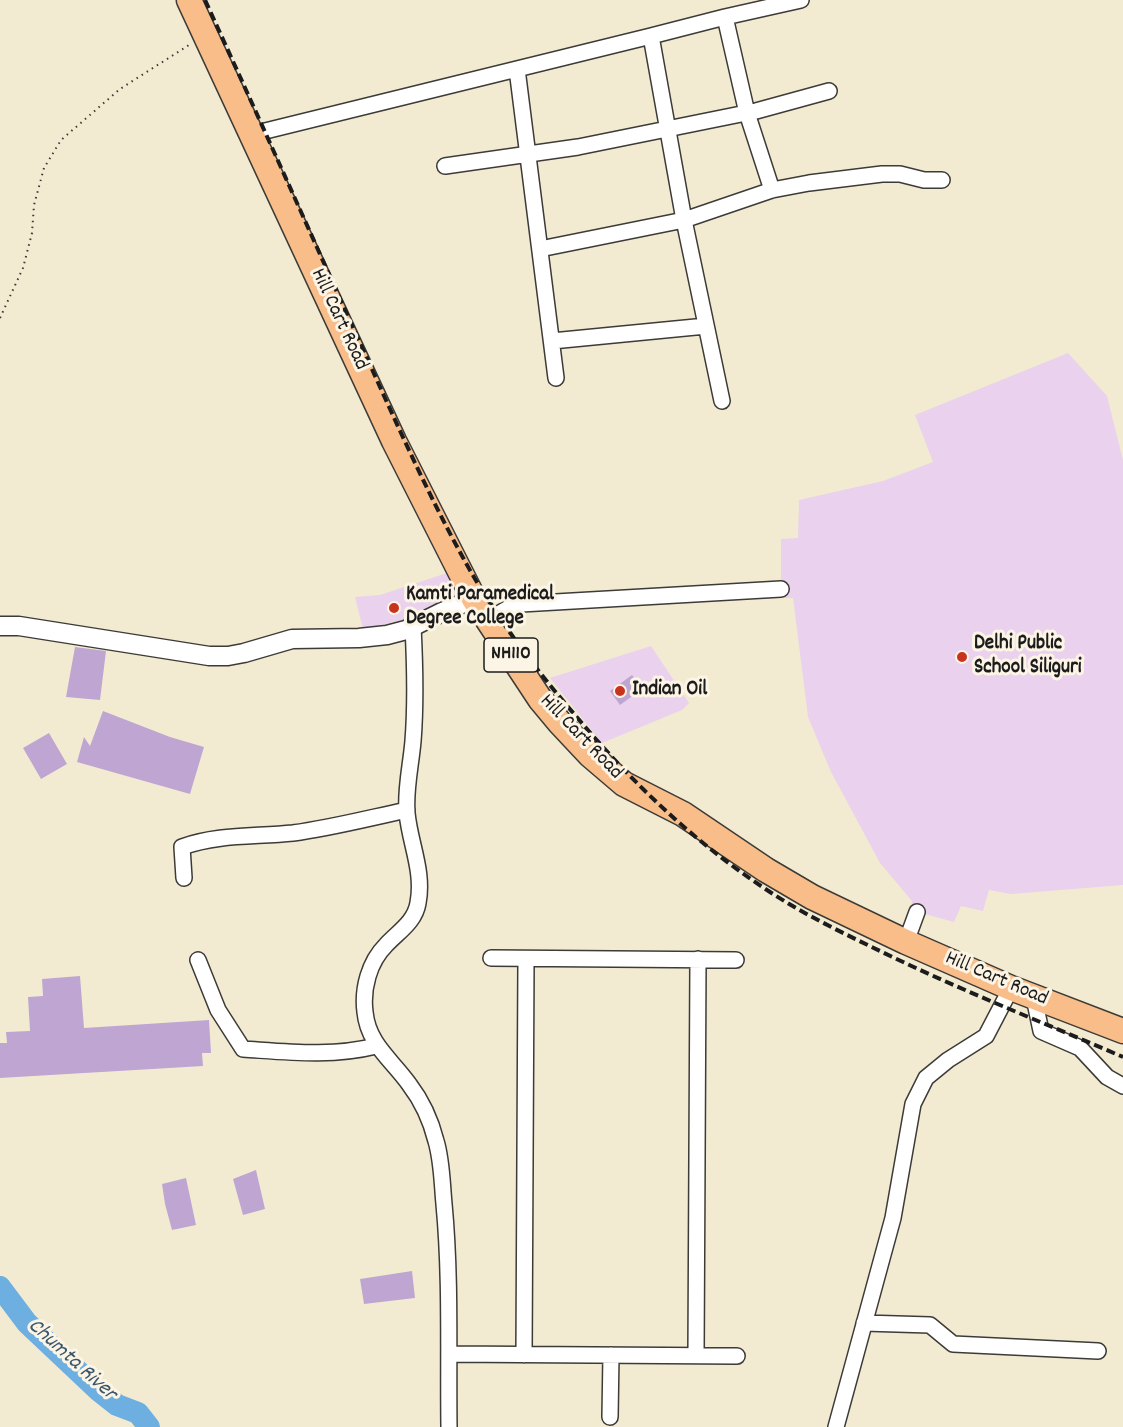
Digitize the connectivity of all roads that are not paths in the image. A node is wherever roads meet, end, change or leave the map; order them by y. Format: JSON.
{"nodes":[{"id":1,"x":189,"y":0,"type":"edge"},
{"id":2,"x":801,"y":0,"type":"edge"},
{"id":3,"x":725,"y":17,"type":"junction"},
{"id":4,"x":651,"y":36,"type":"junction"},
{"id":5,"x":517,"y":69,"type":"junction"},
{"id":6,"x":829,"y":91,"type":"dead end"},
{"id":7,"x":747,"y":113,"type":"junction"},
{"id":8,"x":667,"y":129,"type":"junction"},
{"id":9,"x":253,"y":134,"type":"junction"},
{"id":10,"x":527,"y":153,"type":"junction"},
{"id":11,"x":446,"y":166,"type":"dead end"},
{"id":12,"x":942,"y":180,"type":"dead end"},
{"id":13,"x":772,"y":190,"type":"junction"},
{"id":14,"x":684,"y":220,"type":"junction"},
{"id":15,"x":540,"y":249,"type":"junction"},
{"id":16,"x":706,"y":326,"type":"junction"},
{"id":17,"x":552,"y":341,"type":"junction"},
{"id":18,"x":556,"y":378,"type":"dead end"},
{"id":19,"x":722,"y":401,"type":"dead end"},
{"id":20,"x":782,"y":589,"type":"dead end"},
{"id":21,"x":474,"y":599,"type":"junction"},
{"id":22,"x":488,"y":620,"type":"junction"},
{"id":23,"x":0,"y":626,"type":"edge"},
{"id":24,"x":413,"y":627,"type":"junction"},
{"id":25,"x":407,"y":810,"type":"junction"},
{"id":26,"x":184,"y":878,"type":"dead end"},
{"id":27,"x":917,"y":912,"type":"dead end"},
{"id":28,"x":906,"y":942,"type":"junction"},
{"id":29,"x":491,"y":958,"type":"dead end"},
{"id":30,"x":526,"y":959,"type":"junction"},
{"id":31,"x":698,"y":959,"type":"junction"},
{"id":32,"x":198,"y":960,"type":"dead end"},
{"id":33,"x":736,"y":960,"type":"dead end"},
{"id":34,"x":1011,"y":988,"type":"junction"},
{"id":35,"x":1034,"y":998,"type":"junction"},
{"id":36,"x":1123,"y":1031,"type":"edge"},
{"id":37,"x":376,"y":1046,"type":"junction"},
{"id":38,"x":1123,"y":1086,"type":"edge"},
{"id":39,"x":864,"y":1323,"type":"junction"},
{"id":40,"x":1098,"y":1351,"type":"dead end"},
{"id":41,"x":449,"y":1354,"type":"junction"},
{"id":42,"x":524,"y":1354,"type":"junction"},
{"id":43,"x":611,"y":1355,"type":"junction"},
{"id":44,"x":696,"y":1355,"type":"junction"},
{"id":45,"x":737,"y":1356,"type":"dead end"},
{"id":46,"x":610,"y":1417,"type":"dead end"},
{"id":47,"x":449,"y":1427,"type":"edge"},
{"id":48,"x":836,"y":1427,"type":"edge"}],
"edges":[{"from":1,"to":9,"type":"highway","name":"Hill Cart Road","number":"NH110"},
{"from":2,"to":3,"type":"street"},
{"from":3,"to":4,"type":"street"},
{"from":3,"to":7,"type":"street"},
{"from":4,"to":5,"type":"street"},
{"from":4,"to":8,"type":"street"},
{"from":5,"to":9,"type":"street"},
{"from":5,"to":10,"type":"street"},
{"from":6,"to":7,"type":"street"},
{"from":7,"to":8,"type":"street"},
{"from":7,"to":13,"type":"street"},
{"from":8,"to":10,"type":"street"},
{"from":8,"to":14,"type":"street"},
{"from":9,"to":21,"type":"highway","name":"Hill Cart Road","number":"NH110"},
{"from":10,"to":11,"type":"street"},
{"from":10,"to":15,"type":"street"},
{"from":12,"to":13,"type":"street"},
{"from":13,"to":14,"type":"street"},
{"from":14,"to":15,"type":"street"},
{"from":14,"to":16,"type":"street"},
{"from":15,"to":17,"type":"street"},
{"from":16,"to":17,"type":"street"},
{"from":16,"to":19,"type":"street"},
{"from":17,"to":18,"type":"street"},
{"from":20,"to":22,"type":"street"},
{"from":21,"to":22,"type":"highway","name":"Hill Cart Road","number":"NH110"},
{"from":21,"to":24,"type":"street"},
{"from":22,"to":28,"type":"highway","name":"Hill Cart Road","number":"NH110"},
{"from":23,"to":24,"type":"street"},
{"from":24,"to":25,"type":"street"},
{"from":25,"to":26,"type":"street"},
{"from":25,"to":37,"type":"street"},
{"from":27,"to":28,"type":"street"},
{"from":28,"to":34,"type":"highway","name":"Hill Cart Road","number":"NH110"},
{"from":29,"to":30,"type":"street"},
{"from":30,"to":31,"type":"street"},
{"from":30,"to":42,"type":"street"},
{"from":31,"to":33,"type":"street"},
{"from":31,"to":44,"type":"street"},
{"from":32,"to":37,"type":"street"},
{"from":34,"to":35,"type":"highway","name":"Hill Cart Road","number":"NH110"},
{"from":34,"to":39,"type":"street"},
{"from":35,"to":36,"type":"highway","name":"Hill Cart Road","number":"NH110"},
{"from":35,"to":38,"type":"street"},
{"from":37,"to":41,"type":"street"},
{"from":39,"to":40,"type":"street"},
{"from":39,"to":48,"type":"street"},
{"from":41,"to":42,"type":"street"},
{"from":41,"to":47,"type":"street"},
{"from":42,"to":43,"type":"street"},
{"from":43,"to":44,"type":"street"},
{"from":43,"to":46,"type":"street"},
{"from":44,"to":45,"type":"street"}]}
